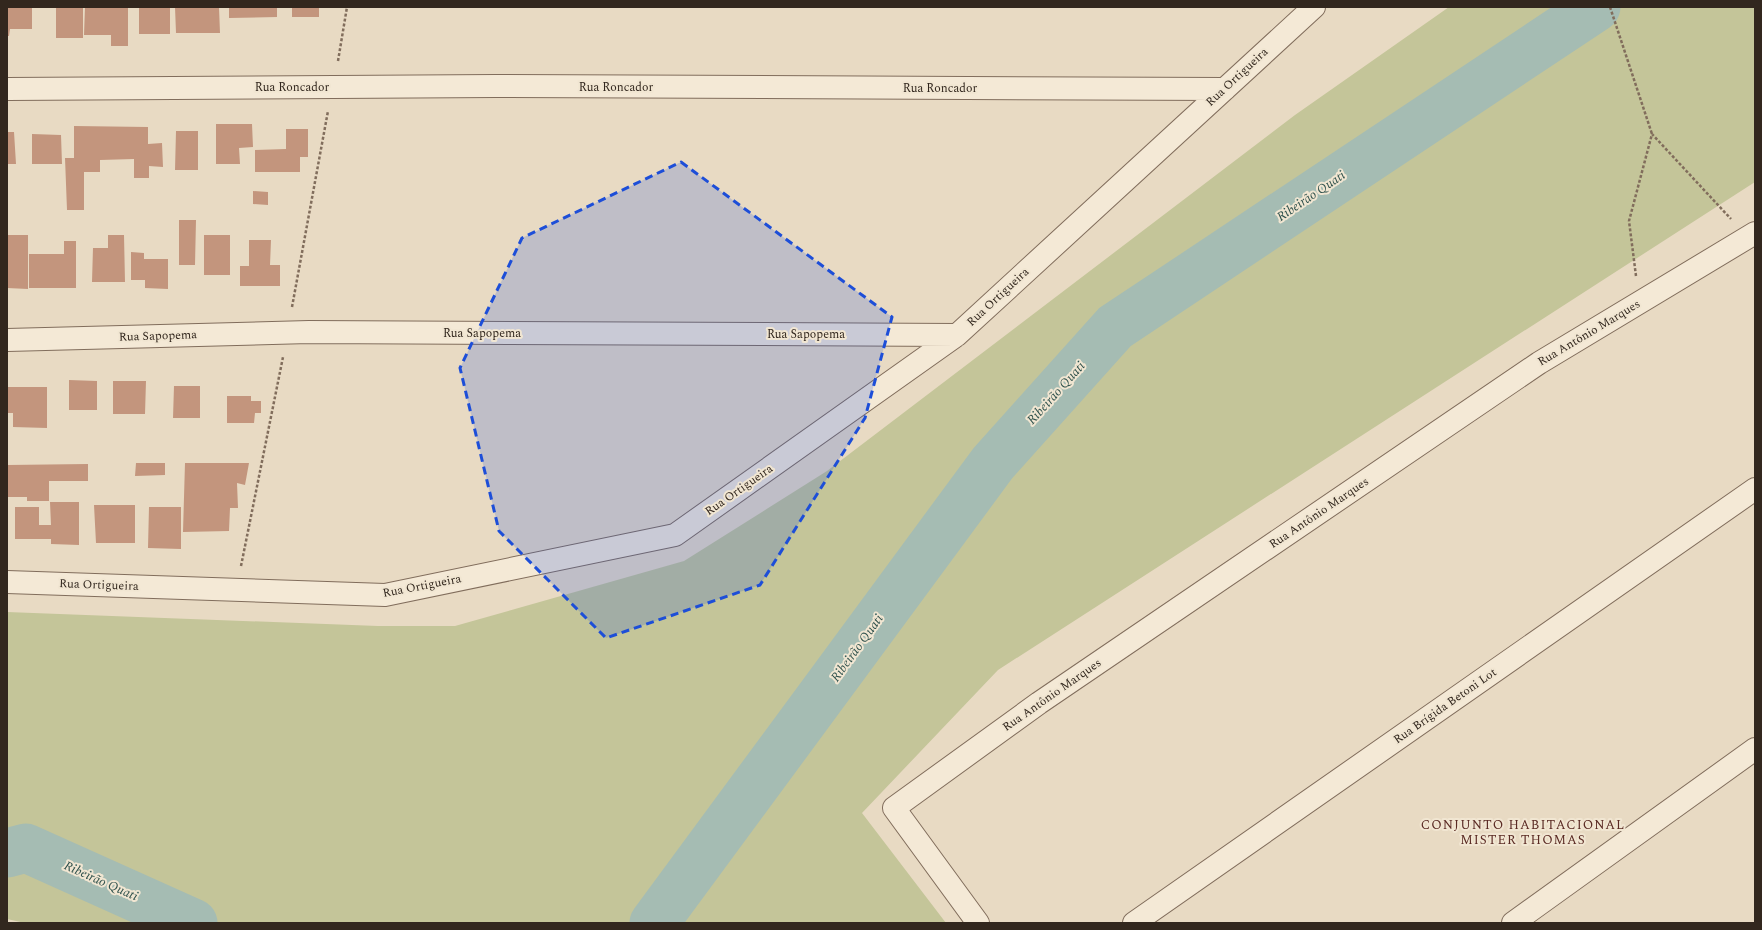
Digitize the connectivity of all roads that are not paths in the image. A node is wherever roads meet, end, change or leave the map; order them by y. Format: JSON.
{"nodes":[{"id":1,"x":1314,"y":7,"type":"edge"},
{"id":2,"x":7,"y":89,"type":"edge"},
{"id":3,"x":1225,"y":89,"type":"junction"},
{"id":4,"x":1752,"y":235,"type":"edge"},
{"id":5,"x":957,"y":335,"type":"junction"},
{"id":6,"x":7,"y":340,"type":"edge"},
{"id":7,"x":1755,"y":489,"type":"edge"},
{"id":8,"x":7,"y":582,"type":"edge"},
{"id":9,"x":1755,"y":749,"type":"edge"},
{"id":10,"x":978,"y":923,"type":"edge"},
{"id":11,"x":1134,"y":923,"type":"edge"},
{"id":12,"x":1513,"y":923,"type":"edge"}],
"edges":[{"from":1,"to":3,"type":"street","name":"Rua Ortigueira"},
{"from":2,"to":3,"type":"street","name":"Rua Roncador"},
{"from":3,"to":5,"type":"street","name":"Rua Ortigueira"},
{"from":4,"to":10,"type":"street","name":"Rua Antônio Marques"},
{"from":5,"to":6,"type":"street","name":"Rua Sapopema"},
{"from":5,"to":8,"type":"street","name":"Rua Ortigueira"},
{"from":7,"to":11,"type":"street","name":"Rua Brígida Betoni Lot"},
{"from":9,"to":12,"type":"street"}]}
